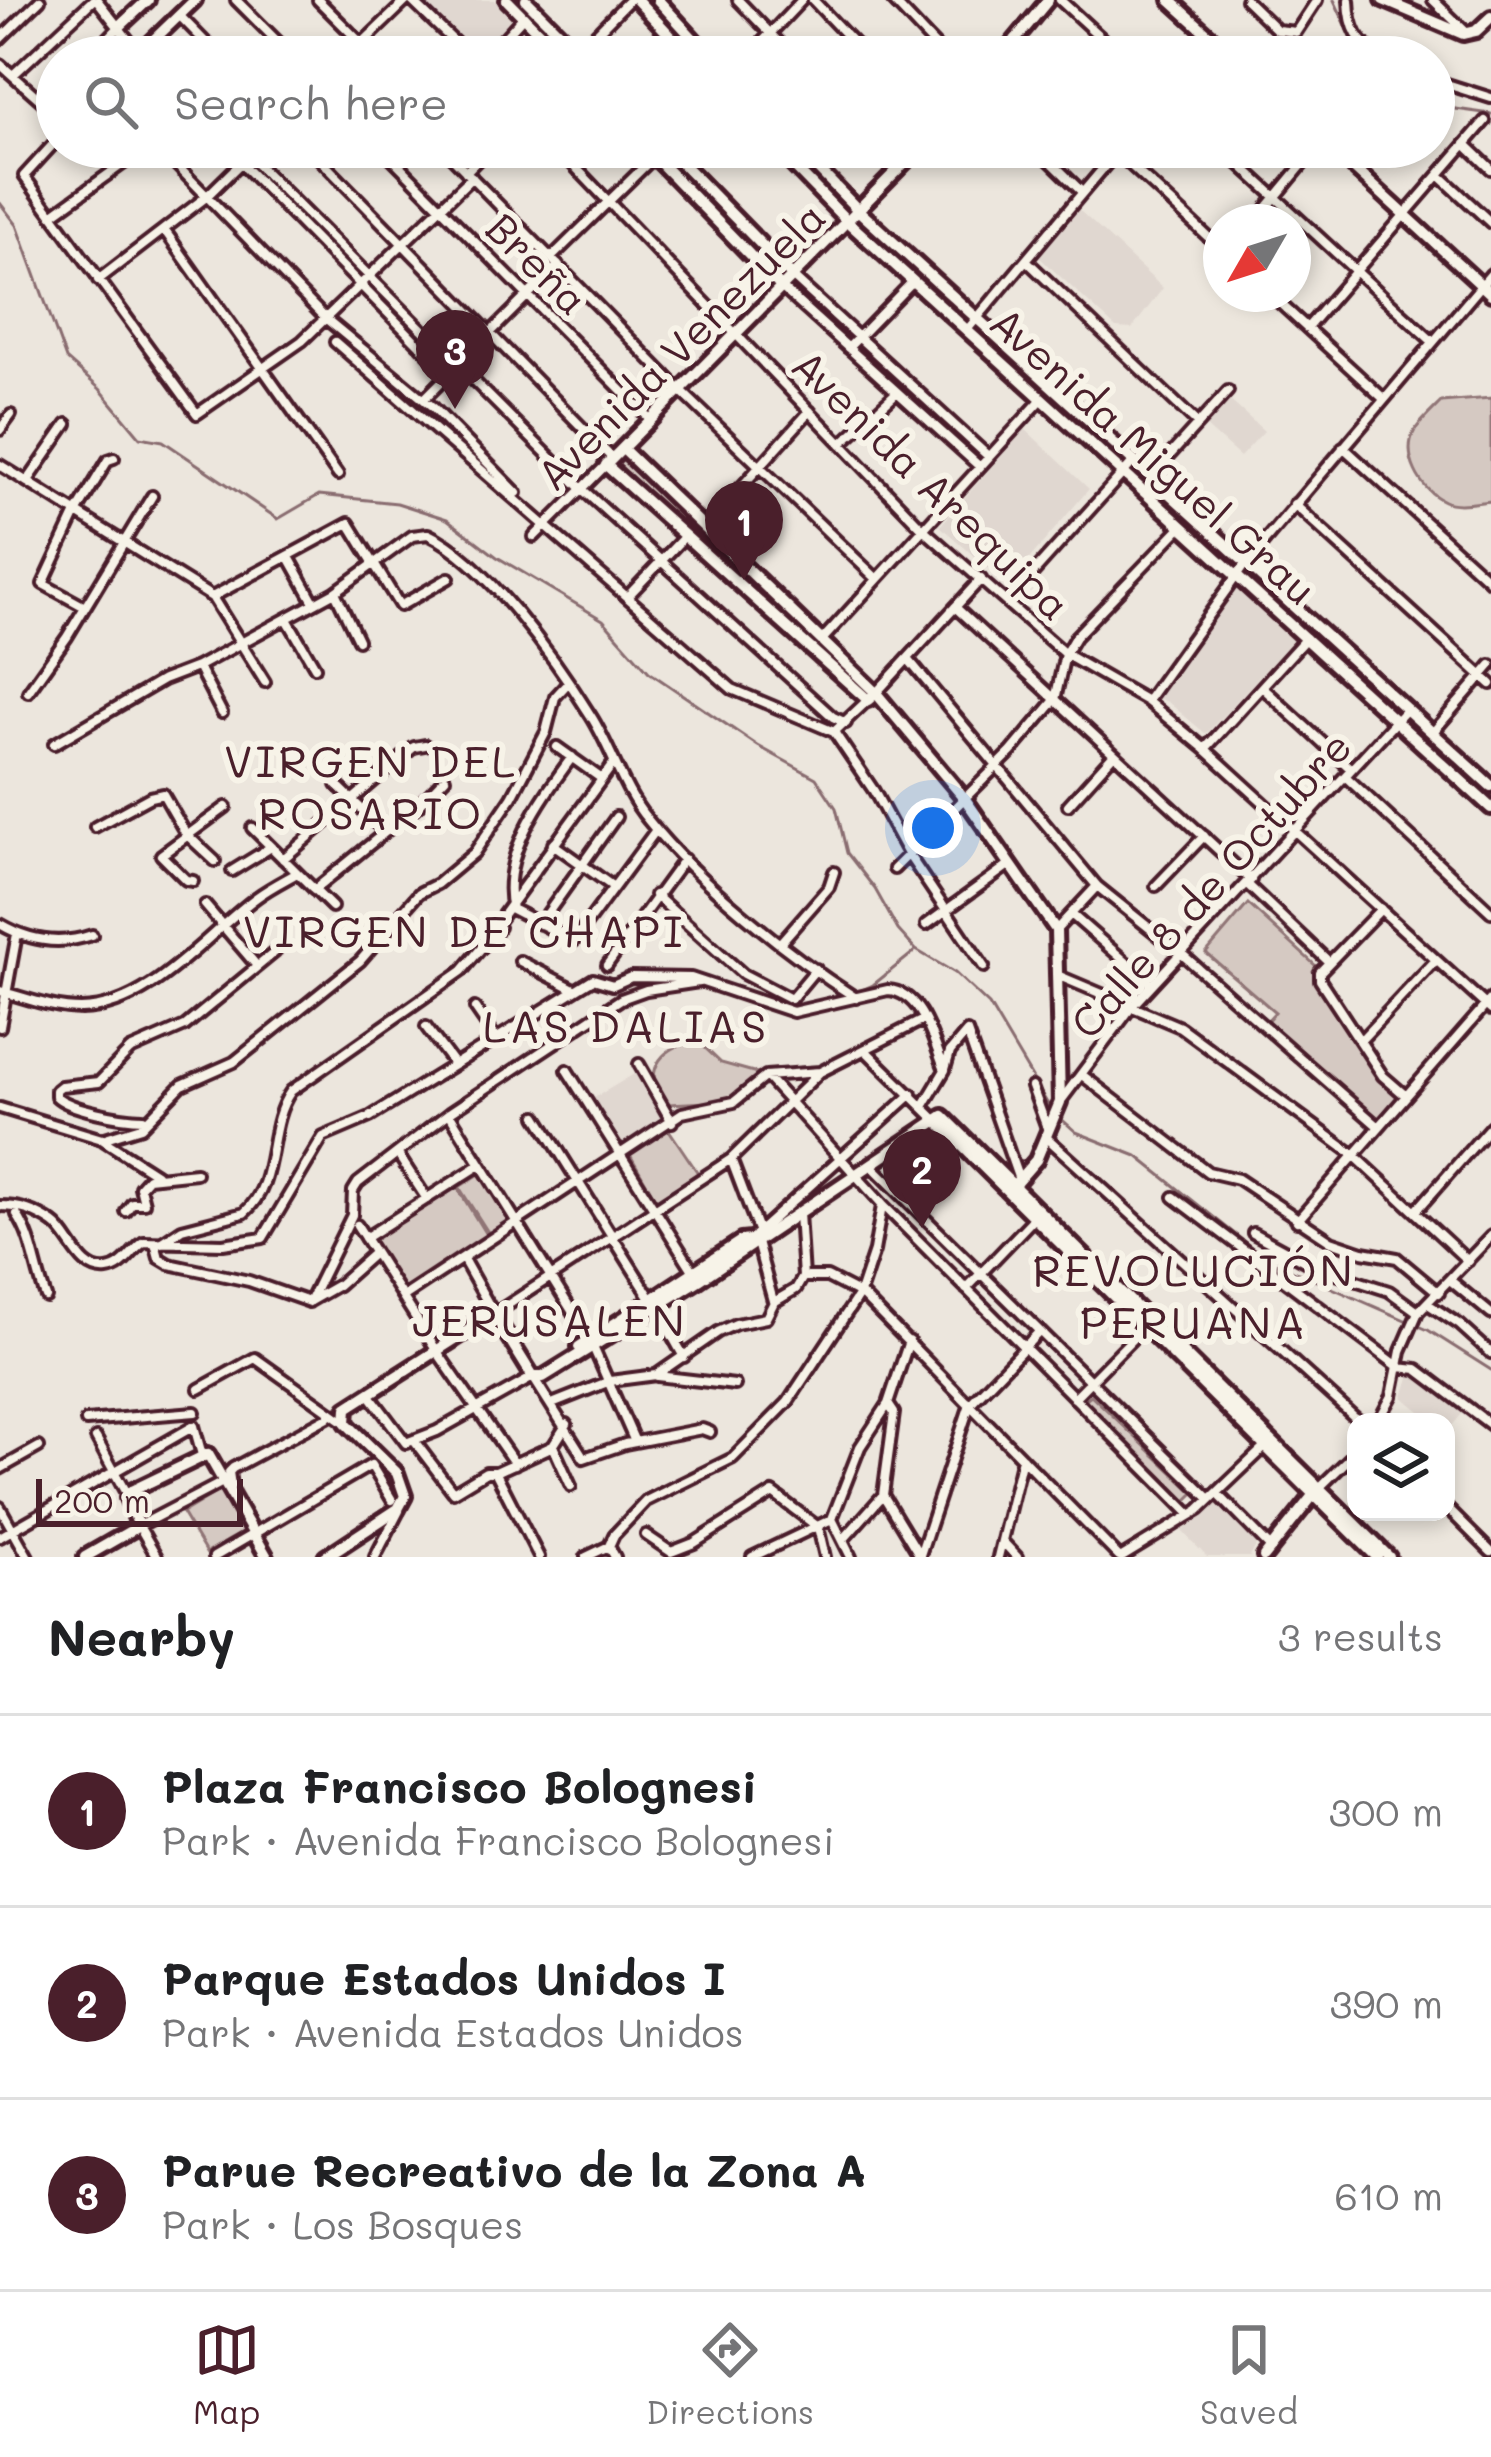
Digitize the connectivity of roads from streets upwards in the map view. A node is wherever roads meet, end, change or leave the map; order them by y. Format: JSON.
{"nodes":[{"id":1,"x":40,"y":0,"type":"edge"},
{"id":2,"x":95,"y":0,"type":"edge"},
{"id":3,"x":148,"y":0,"type":"edge"},
{"id":4,"x":195,"y":0,"type":"edge"},
{"id":5,"x":236,"y":0,"type":"edge"},
{"id":6,"x":318,"y":0,"type":"edge"},
{"id":7,"x":409,"y":0,"type":"edge"},
{"id":8,"x":507,"y":0,"type":"edge"},
{"id":9,"x":526,"y":0,"type":"edge"},
{"id":10,"x":633,"y":0,"type":"edge"},
{"id":11,"x":658,"y":0,"type":"edge"},
{"id":12,"x":738,"y":0,"type":"edge"},
{"id":13,"x":802,"y":0,"type":"edge"},
{"id":14,"x":813,"y":0,"type":"edge"},
{"id":15,"x":892,"y":0,"type":"edge"},
{"id":16,"x":1048,"y":0,"type":"edge"},
{"id":17,"x":1060,"y":0,"type":"edge"},
{"id":18,"x":1171,"y":0,"type":"edge"},
{"id":19,"x":1246,"y":0,"type":"edge"},
{"id":20,"x":1317,"y":0,"type":"edge"},
{"id":21,"x":1349,"y":0,"type":"edge"},
{"id":22,"x":1383,"y":0,"type":"edge"},
{"id":23,"x":1432,"y":0,"type":"edge"},
{"id":24,"x":179,"y":15,"type":"junction"},
{"id":25,"x":524,"y":16,"type":"junction"},
{"id":26,"x":1491,"y":17,"type":"edge"},
{"id":27,"x":119,"y":27,"type":"junction"},
{"id":28,"x":770,"y":33,"type":"junction"},
{"id":29,"x":1470,"y":33,"type":"junction"},
{"id":30,"x":56,"y":36,"type":"edge"},
{"id":31,"x":110,"y":36,"type":"edge"},
{"id":32,"x":126,"y":36,"type":"edge"},
{"id":33,"x":160,"y":36,"type":"edge"},
{"id":34,"x":200,"y":36,"type":"edge"},
{"id":35,"x":271,"y":36,"type":"edge"},
{"id":36,"x":354,"y":36,"type":"edge"},
{"id":37,"x":371,"y":36,"type":"edge"},
{"id":38,"x":448,"y":36,"type":"edge"},
{"id":39,"x":506,"y":36,"type":"edge"},
{"id":40,"x":543,"y":36,"type":"edge"},
{"id":41,"x":560,"y":36,"type":"edge"},
{"id":42,"x":597,"y":36,"type":"edge"},
{"id":43,"x":669,"y":36,"type":"edge"},
{"id":44,"x":691,"y":36,"type":"edge"},
{"id":45,"x":767,"y":36,"type":"edge"},
{"id":46,"x":773,"y":36,"type":"edge"},
{"id":47,"x":847,"y":36,"type":"edge"},
{"id":48,"x":926,"y":36,"type":"edge"},
{"id":49,"x":1021,"y":36,"type":"edge"},
{"id":50,"x":1099,"y":36,"type":"edge"},
{"id":51,"x":1210,"y":36,"type":"edge"},
{"id":52,"x":1357,"y":36,"type":"edge"},
{"id":53,"x":0,"y":39,"type":"edge"},
{"id":54,"x":36,"y":55,"type":"edge"},
{"id":55,"x":0,"y":64,"type":"edge"},
{"id":56,"x":14,"y":75,"type":"junction"},
{"id":57,"x":1455,"y":87,"type":"edge"},
{"id":58,"x":36,"y":96,"type":"edge"},
{"id":59,"x":1491,"y":98,"type":"edge"},
{"id":60,"x":1485,"y":121,"type":"dead end"},
{"id":61,"x":1465,"y":145,"type":"junction"},
{"id":62,"x":1455,"y":156,"type":"edge"},
{"id":63,"x":36,"y":163,"type":"edge"},
{"id":64,"x":116,"y":168,"type":"edge"},
{"id":65,"x":179,"y":168,"type":"edge"},
{"id":66,"x":236,"y":168,"type":"edge"},
{"id":67,"x":254,"y":168,"type":"edge"},
{"id":68,"x":329,"y":168,"type":"edge"},
{"id":69,"x":402,"y":168,"type":"edge"},
{"id":70,"x":463,"y":168,"type":"edge"},
{"id":71,"x":474,"y":168,"type":"edge"},
{"id":72,"x":576,"y":168,"type":"edge"},
{"id":73,"x":641,"y":168,"type":"edge"},
{"id":74,"x":673,"y":168,"type":"edge"},
{"id":75,"x":676,"y":168,"type":"edge"},
{"id":76,"x":796,"y":168,"type":"edge"},
{"id":77,"x":817,"y":168,"type":"edge"},
{"id":78,"x":1058,"y":168,"type":"edge"},
{"id":79,"x":1101,"y":168,"type":"edge"},
{"id":80,"x":1136,"y":168,"type":"edge"},
{"id":81,"x":1243,"y":168,"type":"edge"},
{"id":82,"x":1299,"y":168,"type":"edge"},
{"id":83,"x":1353,"y":168,"type":"edge"},
{"id":84,"x":1444,"y":168,"type":"edge"},
{"id":85,"x":899,"y":169,"type":"edge"},
{"id":86,"x":1491,"y":169,"type":"edge"},
{"id":87,"x":469,"y":174,"type":"junction"},
{"id":88,"x":1438,"y":175,"type":"junction"},
{"id":89,"x":1083,"y":192,"type":"junction"},
{"id":90,"x":206,"y":197,"type":"junction"},
{"id":91,"x":1275,"y":197,"type":"junction"},
{"id":92,"x":609,"y":204,"type":"junction"},
{"id":93,"x":1269,"y":204,"type":"edge"},
{"id":94,"x":441,"y":207,"type":"junction"},
{"id":95,"x":860,"y":212,"type":"junction"},
{"id":96,"x":52,"y":215,"type":"junction"},
{"id":97,"x":1404,"y":215,"type":"junction"},
{"id":98,"x":849,"y":223,"type":"junction"},
{"id":99,"x":1491,"y":223,"type":"edge"},
{"id":100,"x":166,"y":231,"type":"junction"},
{"id":101,"x":1203,"y":231,"type":"edge"},
{"id":102,"x":403,"y":243,"type":"junction"},
{"id":103,"x":1026,"y":260,"type":"junction"},
{"id":104,"x":555,"y":262,"type":"junction"},
{"id":105,"x":1356,"y":271,"type":"junction"},
{"id":106,"x":1491,"y":274,"type":"edge"},
{"id":107,"x":792,"y":277,"type":"junction"},
{"id":108,"x":98,"y":280,"type":"junction"},
{"id":109,"x":364,"y":281,"type":"junction"},
{"id":110,"x":913,"y":281,"type":"junction"},
{"id":111,"x":782,"y":287,"type":"junction"},
{"id":112,"x":1486,"y":289,"type":"edge"},
{"id":113,"x":528,"y":295,"type":"junction"},
{"id":114,"x":1290,"y":312,"type":"edge"},
{"id":115,"x":325,"y":318,"type":"junction"},
{"id":116,"x":976,"y":319,"type":"junction"},
{"id":117,"x":1307,"y":328,"type":"junction"},
{"id":118,"x":967,"y":330,"type":"junction"},
{"id":119,"x":490,"y":332,"type":"junction"},
{"id":120,"x":736,"y":334,"type":"junction"},
{"id":121,"x":858,"y":337,"type":"junction"},
{"id":122,"x":334,"y":342,"type":"dead end"},
{"id":123,"x":1433,"y":342,"type":"junction"},
{"id":124,"x":848,"y":348,"type":"junction"},
{"id":125,"x":457,"y":366,"type":"junction"},
{"id":126,"x":264,"y":369,"type":"junction"},
{"id":127,"x":448,"y":375,"type":"junction"},
{"id":128,"x":681,"y":391,"type":"junction"},
{"id":129,"x":1228,"y":391,"type":"dead end"},
{"id":130,"x":897,"y":392,"type":"junction"},
{"id":131,"x":424,"y":398,"type":"junction"},
{"id":132,"x":1042,"y":399,"type":"junction"},
{"id":133,"x":1384,"y":399,"type":"junction"},
{"id":134,"x":810,"y":411,"type":"junction"},
{"id":135,"x":11,"y":415,"type":"dead end"},
{"id":136,"x":651,"y":421,"type":"junction"},
{"id":137,"x":68,"y":424,"type":"dead end"},
{"id":138,"x":1198,"y":424,"type":"junction"},
{"id":139,"x":0,"y":430,"type":"edge"},
{"id":140,"x":841,"y":444,"type":"junction"},
{"id":141,"x":1343,"y":447,"type":"junction"},
{"id":142,"x":614,"y":457,"type":"junction"},
{"id":143,"x":989,"y":457,"type":"junction"},
{"id":144,"x":114,"y":458,"type":"dead end"},
{"id":145,"x":1133,"y":462,"type":"junction"},
{"id":146,"x":0,"y":465,"type":"edge"},
{"id":147,"x":760,"y":467,"type":"junction"},
{"id":148,"x":980,"y":467,"type":"junction"},
{"id":149,"x":1122,"y":473,"type":"junction"},
{"id":150,"x":338,"y":475,"type":"dead end"},
{"id":151,"x":1150,"y":477,"type":"junction"},
{"id":152,"x":27,"y":482,"type":"junction"},
{"id":153,"x":582,"y":489,"type":"junction"},
{"id":154,"x":152,"y":496,"type":"dead end"},
{"id":155,"x":1294,"y":504,"type":"junction"},
{"id":156,"x":76,"y":513,"type":"junction"},
{"id":157,"x":545,"y":522,"type":"junction"},
{"id":158,"x":706,"y":526,"type":"junction"},
{"id":159,"x":1181,"y":527,"type":"junction"},
{"id":160,"x":923,"y":529,"type":"junction"},
{"id":161,"x":534,"y":537,"type":"dead end"},
{"id":162,"x":684,"y":537,"type":"junction"},
{"id":163,"x":125,"y":541,"type":"junction"},
{"id":164,"x":289,"y":557,"type":"junction"},
{"id":165,"x":661,"y":561,"type":"junction"},
{"id":166,"x":1245,"y":564,"type":"junction"},
{"id":167,"x":376,"y":566,"type":"junction"},
{"id":168,"x":1236,"y":575,"type":"junction"},
{"id":169,"x":449,"y":578,"type":"dead end"},
{"id":170,"x":877,"y":579,"type":"junction"},
{"id":171,"x":981,"y":579,"type":"junction"},
{"id":172,"x":1491,"y":582,"type":"edge"},
{"id":173,"x":335,"y":592,"type":"junction"},
{"id":174,"x":212,"y":597,"type":"junction"},
{"id":175,"x":628,"y":597,"type":"junction"},
{"id":176,"x":314,"y":602,"type":"junction"},
{"id":177,"x":1007,"y":602,"type":"junction"},
{"id":178,"x":83,"y":606,"type":"junction"},
{"id":179,"x":955,"y":608,"type":"junction"},
{"id":180,"x":287,"y":619,"type":"junction"},
{"id":181,"x":1306,"y":638,"type":"junction"},
{"id":182,"x":358,"y":640,"type":"dead end"},
{"id":183,"x":820,"y":641,"type":"junction"},
{"id":184,"x":241,"y":644,"type":"junction"},
{"id":185,"x":1065,"y":654,"type":"junction"},
{"id":186,"x":908,"y":659,"type":"junction"},
{"id":187,"x":1491,"y":665,"type":"edge"},
{"id":188,"x":197,"y":667,"type":"junction"},
{"id":189,"x":315,"y":667,"type":"dead end"},
{"id":190,"x":1482,"y":676,"type":"junction"},
{"id":191,"x":265,"y":682,"type":"dead end"},
{"id":192,"x":567,"y":684,"type":"junction"},
{"id":193,"x":1491,"y":684,"type":"edge"},
{"id":194,"x":1262,"y":687,"type":"junction"},
{"id":195,"x":28,"y":692,"type":"dead end"},
{"id":196,"x":872,"y":697,"type":"junction"},
{"id":197,"x":1055,"y":700,"type":"junction"},
{"id":198,"x":1147,"y":701,"type":"junction"},
{"id":199,"x":1407,"y":710,"type":"junction"},
{"id":200,"x":222,"y":713,"type":"dead end"},
{"id":201,"x":1396,"y":720,"type":"junction"},
{"id":202,"x":845,"y":723,"type":"junction"},
{"id":203,"x":834,"y":732,"type":"junction"},
{"id":204,"x":1433,"y":732,"type":"junction"},
{"id":205,"x":54,"y":744,"type":"dead end"},
{"id":206,"x":425,"y":745,"type":"dead end"},
{"id":207,"x":557,"y":747,"type":"dead end"},
{"id":208,"x":1205,"y":749,"type":"junction"},
{"id":209,"x":1114,"y":754,"type":"junction"},
{"id":210,"x":572,"y":758,"type":"junction"},
{"id":211,"x":613,"y":764,"type":"junction"},
{"id":212,"x":997,"y":766,"type":"junction"},
{"id":213,"x":1348,"y":772,"type":"junction"},
{"id":214,"x":445,"y":778,"type":"dead end"},
{"id":215,"x":602,"y":779,"type":"junction"},
{"id":216,"x":337,"y":785,"type":"dead end"},
{"id":217,"x":1491,"y":786,"type":"edge"},
{"id":218,"x":1480,"y":798,"type":"junction"},
{"id":219,"x":965,"y":799,"type":"junction"},
{"id":220,"x":353,"y":800,"type":"junction"},
{"id":221,"x":1068,"y":805,"type":"dead end"},
{"id":222,"x":226,"y":807,"type":"dead end"},
{"id":223,"x":1491,"y":808,"type":"edge"},
{"id":224,"x":616,"y":818,"type":"dead end"},
{"id":225,"x":95,"y":826,"type":"dead end"},
{"id":226,"x":253,"y":827,"type":"dead end"},
{"id":227,"x":656,"y":830,"type":"junction"},
{"id":228,"x":1294,"y":831,"type":"junction"},
{"id":229,"x":385,"y":832,"type":"junction"},
{"id":230,"x":186,"y":834,"type":"junction"},
{"id":231,"x":1204,"y":836,"type":"junction"},
{"id":232,"x":554,"y":844,"type":"junction"},
{"id":233,"x":271,"y":847,"type":"junction"},
{"id":234,"x":908,"y":854,"type":"junction"},
{"id":235,"x":283,"y":859,"type":"junction"},
{"id":236,"x":684,"y":859,"type":"junction"},
{"id":237,"x":215,"y":861,"type":"dead end"},
{"id":238,"x":1010,"y":864,"type":"junction"},
{"id":239,"x":584,"y":866,"type":"junction"},
{"id":240,"x":894,"y":869,"type":"dead end"},
{"id":241,"x":232,"y":871,"type":"dead end"},
{"id":242,"x":835,"y":872,"type":"dead end"},
{"id":243,"x":297,"y":873,"type":"junction"},
{"id":244,"x":193,"y":881,"type":"dead end"},
{"id":245,"x":1249,"y":882,"type":"junction"},
{"id":246,"x":612,"y":886,"type":"junction"},
{"id":247,"x":1097,"y":886,"type":"junction"},
{"id":248,"x":1156,"y":886,"type":"dead end"},
{"id":249,"x":314,"y":890,"type":"junction"},
{"id":250,"x":655,"y":895,"type":"junction"},
{"id":251,"x":509,"y":904,"type":"junction"},
{"id":252,"x":205,"y":905,"type":"dead end"},
{"id":253,"x":332,"y":907,"type":"dead end"},
{"id":254,"x":948,"y":909,"type":"junction"},
{"id":255,"x":1381,"y":909,"type":"junction"},
{"id":256,"x":1491,"y":912,"type":"edge"},
{"id":257,"x":1071,"y":914,"type":"junction"},
{"id":258,"x":0,"y":924,"type":"edge"},
{"id":259,"x":540,"y":924,"type":"junction"},
{"id":260,"x":222,"y":926,"type":"junction"},
{"id":261,"x":926,"y":926,"type":"dead end"},
{"id":262,"x":1056,"y":930,"type":"junction"},
{"id":263,"x":16,"y":934,"type":"junction"},
{"id":264,"x":92,"y":935,"type":"dead end"},
{"id":265,"x":781,"y":942,"type":"junction"},
{"id":266,"x":275,"y":952,"type":"dead end"},
{"id":267,"x":1183,"y":955,"type":"junction"},
{"id":268,"x":1436,"y":960,"type":"junction"},
{"id":269,"x":520,"y":961,"type":"dead end"},
{"id":270,"x":1329,"y":962,"type":"junction"},
{"id":271,"x":607,"y":965,"type":"dead end"},
{"id":272,"x":257,"y":966,"type":"junction"},
{"id":273,"x":984,"y":967,"type":"dead end"},
{"id":274,"x":816,"y":969,"type":"junction"},
{"id":275,"x":1057,"y":975,"type":"junction"},
{"id":276,"x":706,"y":982,"type":"junction"},
{"id":277,"x":1151,"y":984,"type":"junction"},
{"id":278,"x":575,"y":989,"type":"junction"},
{"id":279,"x":4,"y":992,"type":"edge"},
{"id":280,"x":853,"y":996,"type":"junction"},
{"id":281,"x":1133,"y":1005,"type":"junction"},
{"id":282,"x":1489,"y":1005,"type":"edge"},
{"id":283,"x":475,"y":1008,"type":"dead end"},
{"id":284,"x":923,"y":1020,"type":"junction"},
{"id":285,"x":0,"y":1027,"type":"edge"},
{"id":286,"x":426,"y":1027,"type":"dead end"},
{"id":287,"x":495,"y":1037,"type":"junction"},
{"id":288,"x":1360,"y":1041,"type":"junction"},
{"id":289,"x":866,"y":1051,"type":"junction"},
{"id":290,"x":453,"y":1063,"type":"junction"},
{"id":291,"x":640,"y":1064,"type":"dead end"},
{"id":292,"x":568,"y":1070,"type":"dead end"},
{"id":293,"x":945,"y":1070,"type":"junction"},
{"id":294,"x":820,"y":1072,"type":"junction"},
{"id":295,"x":1082,"y":1075,"type":"junction"},
{"id":296,"x":766,"y":1076,"type":"junction"},
{"id":297,"x":1032,"y":1087,"type":"dead end"},
{"id":298,"x":912,"y":1094,"type":"junction"},
{"id":299,"x":1406,"y":1096,"type":"junction"},
{"id":300,"x":791,"y":1101,"type":"junction"},
{"id":301,"x":1060,"y":1102,"type":"junction"},
{"id":302,"x":924,"y":1105,"type":"junction"},
{"id":303,"x":0,"y":1108,"type":"edge"},
{"id":304,"x":449,"y":1113,"type":"junction"},
{"id":305,"x":537,"y":1117,"type":"dead end"},
{"id":306,"x":940,"y":1118,"type":"junction"},
{"id":307,"x":145,"y":1119,"type":"junction"},
{"id":308,"x":671,"y":1122,"type":"junction"},
{"id":309,"x":1379,"y":1126,"type":"junction"},
{"id":310,"x":1491,"y":1126,"type":"edge"},
{"id":311,"x":1048,"y":1128,"type":"junction"},
{"id":312,"x":951,"y":1129,"type":"junction"},
{"id":313,"x":919,"y":1133,"type":"junction"},
{"id":314,"x":102,"y":1139,"type":"junction"},
{"id":315,"x":620,"y":1153,"type":"junction"},
{"id":316,"x":397,"y":1154,"type":"junction"},
{"id":317,"x":1354,"y":1155,"type":"junction"},
{"id":318,"x":842,"y":1157,"type":"junction"},
{"id":319,"x":730,"y":1159,"type":"junction"},
{"id":320,"x":480,"y":1165,"type":"junction"},
{"id":321,"x":872,"y":1166,"type":"junction"},
{"id":322,"x":196,"y":1172,"type":"dead end"},
{"id":323,"x":158,"y":1175,"type":"junction"},
{"id":324,"x":857,"y":1177,"type":"junction"},
{"id":325,"x":577,"y":1179,"type":"junction"},
{"id":326,"x":1014,"y":1186,"type":"junction"},
{"id":327,"x":1174,"y":1197,"type":"dead end"},
{"id":328,"x":427,"y":1199,"type":"junction"},
{"id":329,"x":883,"y":1205,"type":"junction"},
{"id":330,"x":0,"y":1206,"type":"edge"},
{"id":331,"x":657,"y":1209,"type":"junction"},
{"id":332,"x":1417,"y":1210,"type":"junction"},
{"id":333,"x":126,"y":1211,"type":"dead end"},
{"id":334,"x":799,"y":1213,"type":"junction"},
{"id":335,"x":1038,"y":1214,"type":"junction"},
{"id":336,"x":16,"y":1215,"type":"dead end"},
{"id":337,"x":894,"y":1215,"type":"junction"},
{"id":338,"x":1297,"y":1221,"type":"junction"},
{"id":339,"x":517,"y":1222,"type":"junction"},
{"id":340,"x":879,"y":1224,"type":"junction"},
{"id":341,"x":357,"y":1225,"type":"dead end"},
{"id":342,"x":1253,"y":1233,"type":"dead end"},
{"id":343,"x":756,"y":1235,"type":"junction"},
{"id":344,"x":614,"y":1236,"type":"junction"},
{"id":345,"x":1491,"y":1236,"type":"edge"},
{"id":346,"x":365,"y":1238,"type":"junction"},
{"id":347,"x":156,"y":1245,"type":"junction"},
{"id":348,"x":375,"y":1252,"type":"junction"},
{"id":349,"x":463,"y":1259,"type":"junction"},
{"id":350,"x":1468,"y":1261,"type":"junction"},
{"id":351,"x":981,"y":1272,"type":"junction"},
{"id":352,"x":549,"y":1276,"type":"junction"},
{"id":353,"x":803,"y":1276,"type":"junction"},
{"id":354,"x":697,"y":1277,"type":"junction"},
{"id":355,"x":1450,"y":1280,"type":"junction"},
{"id":356,"x":966,"y":1289,"type":"junction"},
{"id":357,"x":860,"y":1293,"type":"junction"},
{"id":358,"x":1439,"y":1293,"type":"junction"},
{"id":359,"x":46,"y":1297,"type":"dead end"},
{"id":360,"x":403,"y":1297,"type":"junction"},
{"id":361,"x":309,"y":1302,"type":"junction"},
{"id":362,"x":773,"y":1302,"type":"junction"},
{"id":363,"x":654,"y":1303,"type":"junction"},
{"id":364,"x":1428,"y":1304,"type":"junction"},
{"id":365,"x":494,"y":1314,"type":"junction"},
{"id":366,"x":1417,"y":1314,"type":"junction"},
{"id":367,"x":1491,"y":1314,"type":"edge"},
{"id":368,"x":1147,"y":1324,"type":"junction"},
{"id":369,"x":1039,"y":1332,"type":"junction"},
{"id":370,"x":909,"y":1341,"type":"junction"},
{"id":371,"x":591,"y":1343,"type":"junction"},
{"id":372,"x":1024,"y":1347,"type":"junction"},
{"id":373,"x":437,"y":1353,"type":"junction"},
{"id":374,"x":1491,"y":1353,"type":"edge"},
{"id":375,"x":684,"y":1357,"type":"junction"},
{"id":376,"x":1399,"y":1366,"type":"junction"},
{"id":377,"x":533,"y":1376,"type":"junction"},
{"id":378,"x":656,"y":1376,"type":"junction"},
{"id":379,"x":610,"y":1381,"type":"junction"},
{"id":380,"x":1089,"y":1382,"type":"junction"},
{"id":381,"x":735,"y":1385,"type":"dead end"},
{"id":382,"x":199,"y":1389,"type":"dead end"},
{"id":383,"x":369,"y":1394,"type":"junction"},
{"id":384,"x":1074,"y":1398,"type":"junction"},
{"id":385,"x":552,"y":1403,"type":"junction"},
{"id":386,"x":888,"y":1404,"type":"junction"},
{"id":387,"x":970,"y":1404,"type":"junction"},
{"id":388,"x":477,"y":1409,"type":"junction"},
{"id":389,"x":331,"y":1410,"type":"junction"},
{"id":390,"x":195,"y":1412,"type":"dead end"},
{"id":391,"x":1350,"y":1413,"type":"edge"},
{"id":392,"x":1383,"y":1413,"type":"edge"},
{"id":393,"x":86,"y":1421,"type":"dead end"},
{"id":394,"x":346,"y":1423,"type":"junction"},
{"id":395,"x":566,"y":1424,"type":"junction"},
{"id":396,"x":1491,"y":1425,"type":"edge"},
{"id":397,"x":710,"y":1432,"type":"dead end"},
{"id":398,"x":95,"y":1438,"type":"dead end"},
{"id":399,"x":415,"y":1442,"type":"junction"},
{"id":400,"x":635,"y":1442,"type":"junction"},
{"id":401,"x":1269,"y":1443,"type":"junction"},
{"id":402,"x":553,"y":1446,"type":"junction"},
{"id":403,"x":39,"y":1447,"type":"dead end"},
{"id":404,"x":202,"y":1455,"type":"junction"},
{"id":405,"x":1022,"y":1458,"type":"junction"},
{"id":406,"x":1347,"y":1461,"type":"edge"},
{"id":407,"x":515,"y":1464,"type":"junction"},
{"id":408,"x":0,"y":1469,"type":"edge"},
{"id":409,"x":112,"y":1471,"type":"junction"},
{"id":410,"x":496,"y":1472,"type":"junction"},
{"id":411,"x":223,"y":1482,"type":"junction"},
{"id":412,"x":571,"y":1486,"type":"dead end"},
{"id":413,"x":1316,"y":1491,"type":"junction"},
{"id":414,"x":127,"y":1495,"type":"junction"},
{"id":415,"x":231,"y":1496,"type":"junction"},
{"id":416,"x":883,"y":1496,"type":"junction"},
{"id":417,"x":1214,"y":1496,"type":"junction"},
{"id":418,"x":395,"y":1504,"type":"junction"},
{"id":419,"x":0,"y":1507,"type":"edge"},
{"id":420,"x":1191,"y":1515,"type":"junction"},
{"id":421,"x":1455,"y":1516,"type":"edge"},
{"id":422,"x":832,"y":1519,"type":"junction"},
{"id":423,"x":139,"y":1526,"type":"junction"},
{"id":424,"x":818,"y":1527,"type":"junction"},
{"id":425,"x":13,"y":1530,"type":"junction"},
{"id":426,"x":253,"y":1534,"type":"junction"},
{"id":427,"x":646,"y":1535,"type":"dead end"},
{"id":428,"x":0,"y":1537,"type":"edge"},
{"id":429,"x":843,"y":1540,"type":"junction"},
{"id":430,"x":1002,"y":1540,"type":"junction"},
{"id":431,"x":694,"y":1543,"type":"junction"},
{"id":432,"x":609,"y":1546,"type":"junction"},
{"id":433,"x":1491,"y":1552,"type":"edge"},
{"id":434,"x":1268,"y":1554,"type":"edge"},
{"id":435,"x":920,"y":1556,"type":"edge"},
{"id":436,"x":1382,"y":1556,"type":"edge"},
{"id":437,"x":28,"y":1557,"type":"edge"},
{"id":438,"x":86,"y":1557,"type":"edge"},
{"id":439,"x":157,"y":1557,"type":"edge"},
{"id":440,"x":214,"y":1557,"type":"edge"},
{"id":441,"x":267,"y":1557,"type":"edge"},
{"id":442,"x":325,"y":1557,"type":"edge"},
{"id":443,"x":375,"y":1557,"type":"edge"},
{"id":444,"x":539,"y":1557,"type":"edge"},
{"id":445,"x":586,"y":1557,"type":"edge"},
{"id":446,"x":615,"y":1557,"type":"edge"},
{"id":447,"x":699,"y":1557,"type":"edge"},
{"id":448,"x":752,"y":1557,"type":"edge"},
{"id":449,"x":825,"y":1557,"type":"edge"},
{"id":450,"x":850,"y":1557,"type":"edge"},
{"id":451,"x":998,"y":1557,"type":"edge"},
{"id":452,"x":1018,"y":1557,"type":"edge"},
{"id":453,"x":1120,"y":1557,"type":"edge"}],
"edges":[{"from":1,"to":53,"type":"street"},
{"from":2,"to":27,"type":"street"},
{"from":2,"to":30,"type":"street"},
{"from":3,"to":27,"type":"street"},
{"from":4,"to":24,"type":"street"},
{"from":5,"to":35,"type":"street"},
{"from":6,"to":36,"type":"street"},
{"from":7,"to":37,"type":"street"},
{"from":7,"to":38,"type":"street"},
{"from":8,"to":25,"type":"street"},
{"from":9,"to":41,"type":"street"},
{"from":10,"to":42,"type":"street"},
{"from":10,"to":43,"type":"street"},
{"from":11,"to":44,"type":"street"},
{"from":12,"to":28,"type":"street"},
{"from":13,"to":28,"type":"street"},
{"from":14,"to":47,"type":"street"},
{"from":15,"to":48,"type":"street"},
{"from":16,"to":49,"type":"street"},
{"from":17,"to":50,"type":"street"},
{"from":18,"to":51,"type":"street"},
{"from":19,"to":20,"type":"street"},
{"from":21,"to":52,"type":"street"},
{"from":22,"to":29,"type":"street"},
{"from":23,"to":29,"type":"street"},
{"from":24,"to":33,"type":"street"},
{"from":24,"to":34,"type":"street"},
{"from":25,"to":39,"type":"street"},
{"from":25,"to":40,"type":"street"},
{"from":26,"to":29,"type":"street"},
{"from":27,"to":31,"type":"street"},
{"from":27,"to":32,"type":"street"},
{"from":28,"to":45,"type":"street"},
{"from":28,"to":46,"type":"street"},
{"from":54,"to":56,"type":"street"},
{"from":55,"to":56,"type":"street"},
{"from":56,"to":58,"type":"street"},
{"from":57,"to":59,"type":"street"},
{"from":60,"to":61,"type":"street"},
{"from":61,"to":62,"type":"street"},
{"from":61,"to":86,"type":"street"},
{"from":63,"to":96,"type":"street"},
{"from":64,"to":96,"type":"street"},
{"from":65,"to":90,"type":"street"},
{"from":66,"to":90,"type":"street"},
{"from":67,"to":109,"type":"street"},
{"from":68,"to":102,"type":"street"},
{"from":69,"to":94,"type":"street","name":"Breña"},
{"from":70,"to":87,"type":"street"},
{"from":71,"to":87,"type":"street"},
{"from":72,"to":92,"type":"street","name":"Avenida Arequipa"},
{"from":73,"to":92,"type":"street"},
{"from":74,"to":111,"type":"street"},
{"from":75,"to":107,"type":"street"},
{"from":76,"to":98,"type":"street","name":"Avenida Miguel Grau"},
{"from":77,"to":95,"type":"street","name":"Avenida Miguel Grau"},
{"from":78,"to":89,"type":"street"},
{"from":79,"to":89,"type":"street"},
{"from":80,"to":101,"type":"street"},
{"from":81,"to":91,"type":"street"},
{"from":82,"to":91,"type":"street"},
{"from":83,"to":97,"type":"street"},
{"from":84,"to":88,"type":"street"},
{"from":85,"to":95,"type":"street","name":"Avenida Venezuela"},
{"from":87,"to":94,"type":"street"},
{"from":87,"to":104,"type":"street"},
{"from":88,"to":97,"type":"street"},
{"from":88,"to":99,"type":"street"},
{"from":89,"to":103,"type":"street"},
{"from":90,"to":100,"type":"street"},
{"from":90,"to":115,"type":"street"},
{"from":91,"to":93,"type":"street"},
{"from":91,"to":105,"type":"street"},
{"from":92,"to":104,"type":"street"},
{"from":92,"to":120,"type":"street","name":"Avenida Arequipa"},
{"from":94,"to":102,"type":"street"},
{"from":94,"to":113,"type":"street","name":"Breña"},
{"from":95,"to":98,"type":"street","name":"Avenida Venezuela"},
{"from":95,"to":116,"type":"street","name":"Avenida Miguel Grau"},
{"from":96,"to":108,"type":"street"},
{"from":97,"to":105,"type":"street"},
{"from":97,"to":112,"type":"street"},
{"from":98,"to":107,"type":"street","name":"Avenida Venezuela"},
{"from":98,"to":110,"type":"street","name":"Avenida Miguel Grau"},
{"from":100,"to":108,"type":"street"},
{"from":100,"to":126,"type":"street"},
{"from":102,"to":109,"type":"street"},
{"from":102,"to":119,"type":"street"},
{"from":103,"to":116,"type":"street"},
{"from":103,"to":138,"type":"street"},
{"from":104,"to":113,"type":"street"},
{"from":104,"to":128,"type":"street"},
{"from":105,"to":117,"type":"street"},
{"from":105,"to":123,"type":"street"},
{"from":106,"to":112,"type":"street"},
{"from":107,"to":111,"type":"street","name":"Avenida Venezuela"},
{"from":107,"to":121,"type":"street"},
{"from":108,"to":126,"type":"street"},
{"from":109,"to":115,"type":"street"},
{"from":109,"to":125,"type":"street"},
{"from":109,"to":127,"type":"street"},
{"from":110,"to":118,"type":"street","name":"Avenida Miguel Grau"},
{"from":110,"to":121,"type":"street"},
{"from":111,"to":120,"type":"street","name":"Avenida Venezuela"},
{"from":111,"to":124,"type":"street"},
{"from":112,"to":123,"type":"street"},
{"from":113,"to":119,"type":"street"},
{"from":113,"to":136,"type":"street","name":"Breña"},
{"from":114,"to":117,"type":"street"},
{"from":115,"to":126,"type":"street"},
{"from":115,"to":131,"type":"street"},
{"from":116,"to":118,"type":"street"},
{"from":116,"to":145,"type":"street","name":"Avenida Miguel Grau"},
{"from":117,"to":133,"type":"street"},
{"from":118,"to":132,"type":"street","name":"Avenida Miguel Grau"},
{"from":119,"to":125,"type":"street"},
{"from":119,"to":142,"type":"street"},
{"from":120,"to":128,"type":"street","name":"Avenida Venezuela"},
{"from":120,"to":134,"type":"street","name":"Avenida Arequipa"},
{"from":121,"to":124,"type":"street"},
{"from":121,"to":143,"type":"street"},
{"from":122,"to":157,"type":"street"},
{"from":123,"to":133,"type":"street"},
{"from":124,"to":130,"type":"street"},
{"from":125,"to":127,"type":"street"},
{"from":125,"to":153,"type":"street"},
{"from":126,"to":150,"type":"street"},
{"from":127,"to":131,"type":"street"},
{"from":128,"to":136,"type":"street","name":"Avenida Venezuela"},
{"from":128,"to":147,"type":"street"},
{"from":129,"to":138,"type":"street"},
{"from":130,"to":140,"type":"street"},
{"from":130,"to":148,"type":"street"},
{"from":131,"to":157,"type":"street"},
{"from":132,"to":143,"type":"street"},
{"from":132,"to":149,"type":"street","name":"Avenida Miguel Grau"},
{"from":133,"to":141,"type":"street"},
{"from":134,"to":140,"type":"street","name":"Avenida Arequipa"},
{"from":134,"to":147,"type":"street"},
{"from":135,"to":139,"type":"street"},
{"from":136,"to":142,"type":"street","name":"Avenida Venezuela"},
{"from":137,"to":152,"type":"street"},
{"from":138,"to":151,"type":"street"},
{"from":140,"to":160,"type":"street","name":"Avenida Arequipa"},
{"from":141,"to":155,"type":"street"},
{"from":141,"to":172,"type":"street"},
{"from":142,"to":153,"type":"street","name":"Avenida Venezuela"},
{"from":142,"to":158,"type":"street"},
{"from":142,"to":162,"type":"street"},
{"from":143,"to":148,"type":"street"},
{"from":144,"to":156,"type":"street"},
{"from":145,"to":149,"type":"street"},
{"from":145,"to":151,"type":"street","name":"Avenida Miguel Grau"},
{"from":146,"to":152,"type":"street"},
{"from":147,"to":158,"type":"street"},
{"from":147,"to":170,"type":"street"},
{"from":148,"to":160,"type":"street"},
{"from":149,"to":159,"type":"street","name":"Avenida Miguel Grau"},
{"from":149,"to":177,"type":"street"},
{"from":151,"to":166,"type":"street","name":"Avenida Miguel Grau"},
{"from":152,"to":156,"type":"street"},
{"from":153,"to":157,"type":"street","name":"Avenida Venezuela"},
{"from":153,"to":165,"type":"street"},
{"from":154,"to":163,"type":"street"},
{"from":155,"to":166,"type":"street"},
{"from":155,"to":190,"type":"street"},
{"from":156,"to":163,"type":"street"},
{"from":156,"to":178,"type":"street"},
{"from":157,"to":161,"type":"street","name":"Avenida Venezuela"},
{"from":157,"to":175,"type":"street"},
{"from":158,"to":183,"type":"street"},
{"from":159,"to":168,"type":"street","name":"Avenida Miguel Grau"},
{"from":159,"to":185,"type":"street"},
{"from":160,"to":170,"type":"street"},
{"from":160,"to":171,"type":"street","name":"Avenida Arequipa"},
{"from":162,"to":165,"type":"street"},
{"from":162,"to":196,"type":"street"},
{"from":163,"to":174,"type":"street"},
{"from":163,"to":178,"type":"street"},
{"from":164,"to":167,"type":"street"},
{"from":164,"to":174,"type":"street"},
{"from":164,"to":176,"type":"street"},
{"from":165,"to":175,"type":"street"},
{"from":165,"to":202,"type":"street"},
{"from":166,"to":168,"type":"street"},
{"from":166,"to":199,"type":"street","name":"Avenida Miguel Grau"},
{"from":167,"to":169,"type":"street"},
{"from":167,"to":173,"type":"street"},
{"from":167,"to":192,"type":"street"},
{"from":168,"to":181,"type":"street","name":"Avenida Miguel Grau"},
{"from":168,"to":198,"type":"street"},
{"from":170,"to":183,"type":"street"},
{"from":171,"to":177,"type":"street","name":"Avenida Arequipa"},
{"from":171,"to":179,"type":"street"},
{"from":173,"to":176,"type":"street"},
{"from":173,"to":182,"type":"street"},
{"from":174,"to":184,"type":"street"},
{"from":175,"to":203,"type":"street"},
{"from":176,"to":180,"type":"street"},
{"from":177,"to":185,"type":"street","name":"Avenida Arequipa"},
{"from":178,"to":195,"type":"street"},
{"from":179,"to":186,"type":"street"},
{"from":179,"to":197,"type":"street"},
{"from":180,"to":184,"type":"street"},
{"from":180,"to":189,"type":"street"},
{"from":181,"to":194,"type":"street"},
{"from":181,"to":201,"type":"street","name":"Avenida Miguel Grau"},
{"from":183,"to":196,"type":"street"},
{"from":184,"to":188,"type":"street"},
{"from":184,"to":191,"type":"street"},
{"from":185,"to":197,"type":"street"},
{"from":185,"to":198,"type":"street","name":"Avenida Arequipa"},
{"from":186,"to":196,"type":"street"},
{"from":186,"to":212,"type":"street"},
{"from":187,"to":190,"type":"street"},
{"from":188,"to":200,"type":"street"},
{"from":188,"to":205,"type":"street"},
{"from":190,"to":193,"type":"street"},
{"from":190,"to":204,"type":"street"},
{"from":192,"to":211,"type":"street"},
{"from":192,"to":307,"type":"street"},
{"from":194,"to":208,"type":"street"},
{"from":194,"to":213,"type":"street"},
{"from":196,"to":202,"type":"street"},
{"from":196,"to":219,"type":"street"},
{"from":197,"to":209,"type":"street"},
{"from":197,"to":212,"type":"street"},
{"from":198,"to":208,"type":"street","name":"Avenida Arequipa"},
{"from":199,"to":201,"type":"street","name":"Calle 8 de Octubre"},
{"from":199,"to":204,"type":"street","name":"Avenida Miguel Grau"},
{"from":201,"to":213,"type":"street","name":"Calle 8 de Octubre"},
{"from":201,"to":218,"type":"street","name":"Avenida Miguel Grau"},
{"from":202,"to":203,"type":"street"},
{"from":203,"to":234,"type":"street"},
{"from":204,"to":217,"type":"street","name":"Avenida Miguel Grau"},
{"from":206,"to":220,"type":"street"},
{"from":207,"to":210,"type":"street"},
{"from":208,"to":228,"type":"street","name":"Avenida Arequipa"},
{"from":209,"to":221,"type":"street"},
{"from":209,"to":231,"type":"street"},
{"from":210,"to":215,"type":"street"},
{"from":210,"to":251,"type":"street"},
{"from":211,"to":215,"type":"street"},
{"from":211,"to":227,"type":"street"},
{"from":212,"to":219,"type":"street"},
{"from":212,"to":247,"type":"street"},
{"from":213,"to":228,"type":"street","name":"Calle 8 de Octubre"},
{"from":213,"to":256,"type":"street"},
{"from":214,"to":229,"type":"street"},
{"from":215,"to":232,"type":"street"},
{"from":216,"to":220,"type":"street"},
{"from":217,"to":218,"type":"street"},
{"from":218,"to":223,"type":"street","name":"Avenida Miguel Grau"},
{"from":219,"to":234,"type":"street"},
{"from":219,"to":238,"type":"street"},
{"from":220,"to":229,"type":"street"},
{"from":220,"to":235,"type":"street"},
{"from":222,"to":230,"type":"street"},
{"from":224,"to":239,"type":"street"},
{"from":225,"to":230,"type":"street"},
{"from":226,"to":233,"type":"street"},
{"from":227,"to":236,"type":"street"},
{"from":227,"to":246,"type":"street"},
{"from":228,"to":245,"type":"street","name":"Calle 8 de Octubre"},
{"from":228,"to":255,"type":"street","name":"Avenida Arequipa"},
{"from":229,"to":249,"type":"street"},
{"from":230,"to":237,"type":"street"},
{"from":230,"to":244,"type":"street"},
{"from":231,"to":245,"type":"street"},
{"from":231,"to":248,"type":"street"},
{"from":232,"to":239,"type":"street"},
{"from":232,"to":251,"type":"street"},
{"from":233,"to":235,"type":"street"},
{"from":233,"to":241,"type":"street"},
{"from":234,"to":240,"type":"street"},
{"from":234,"to":254,"type":"street"},
{"from":235,"to":243,"type":"street"},
{"from":236,"to":250,"type":"street"},
{"from":236,"to":265,"type":"street"},
{"from":238,"to":254,"type":"street"},
{"from":238,"to":262,"type":"street"},
{"from":239,"to":246,"type":"street"},
{"from":239,"to":259,"type":"street"},
{"from":242,"to":265,"type":"street"},
{"from":243,"to":249,"type":"street"},
{"from":243,"to":260,"type":"street"},
{"from":245,"to":267,"type":"street","name":"Calle 8 de Octubre"},
{"from":245,"to":270,"type":"street"},
{"from":246,"to":259,"type":"street"},
{"from":247,"to":257,"type":"street"},
{"from":247,"to":267,"type":"street"},
{"from":249,"to":253,"type":"street"},
{"from":250,"to":271,"type":"street"},
{"from":250,"to":274,"type":"street"},
{"from":251,"to":259,"type":"street"},
{"from":251,"to":347,"type":"street"},
{"from":252,"to":260,"type":"street"},
{"from":254,"to":261,"type":"street"},
{"from":254,"to":273,"type":"street"},
{"from":255,"to":268,"type":"street","name":"Avenida Arequipa"},
{"from":255,"to":270,"type":"street"},
{"from":257,"to":262,"type":"street"},
{"from":257,"to":277,"type":"street"},
{"from":258,"to":263,"type":"street"},
{"from":260,"to":272,"type":"street"},
{"from":260,"to":279,"type":"street"},
{"from":262,"to":275,"type":"street"},
{"from":263,"to":264,"type":"street"},
{"from":263,"to":279,"type":"street"},
{"from":265,"to":274,"type":"street"},
{"from":266,"to":272,"type":"street"},
{"from":267,"to":277,"type":"street","name":"Calle 8 de Octubre"},
{"from":267,"to":309,"type":"street"},
{"from":268,"to":282,"type":"street","name":"Avenida Arequipa"},
{"from":268,"to":288,"type":"street"},
{"from":269,"to":278,"type":"street"},
{"from":270,"to":288,"type":"street"},
{"from":272,"to":307,"type":"street"},
{"from":274,"to":280,"type":"street"},
{"from":275,"to":281,"type":"street"},
{"from":275,"to":301,"type":"street"},
{"from":276,"to":278,"type":"street"},
{"from":276,"to":280,"type":"street"},
{"from":276,"to":304,"type":"street"},
{"from":277,"to":281,"type":"street","name":"Calle 8 de Octubre"},
{"from":278,"to":287,"type":"street"},
{"from":279,"to":285,"type":"street"},
{"from":280,"to":284,"type":"street"},
{"from":281,"to":295,"type":"street","name":"Calle 8 de Octubre"},
{"from":281,"to":317,"type":"street"},
{"from":282,"to":299,"type":"street"},
{"from":283,"to":287,"type":"street"},
{"from":284,"to":289,"type":"street"},
{"from":284,"to":293,"type":"street"},
{"from":286,"to":290,"type":"street"},
{"from":287,"to":290,"type":"street"},
{"from":288,"to":299,"type":"street"},
{"from":289,"to":294,"type":"street"},
{"from":289,"to":298,"type":"street"},
{"from":290,"to":347,"type":"street"},
{"from":291,"to":308,"type":"street"},
{"from":292,"to":315,"type":"street"},
{"from":293,"to":302,"type":"street"},
{"from":293,"to":326,"type":"street"},
{"from":294,"to":296,"type":"street"},
{"from":294,"to":300,"type":"street"},
{"from":295,"to":301,"type":"street","name":"Calle 8 de Octubre"},
{"from":295,"to":338,"type":"street"},
{"from":296,"to":300,"type":"street"},
{"from":296,"to":308,"type":"street"},
{"from":297,"to":311,"type":"street"},
{"from":298,"to":302,"type":"street"},
{"from":298,"to":318,"type":"street"},
{"from":299,"to":309,"type":"street"},
{"from":300,"to":318,"type":"street"},
{"from":300,"to":319,"type":"street"},
{"from":301,"to":311,"type":"street"},
{"from":302,"to":306,"type":"street"},
{"from":303,"to":314,"type":"street"},
{"from":304,"to":316,"type":"street"},
{"from":304,"to":320,"type":"street"},
{"from":305,"to":325,"type":"street"},
{"from":306,"to":312,"type":"street"},
{"from":306,"to":313,"type":"street"},
{"from":307,"to":314,"type":"street"},
{"from":308,"to":315,"type":"street"},
{"from":309,"to":317,"type":"street"},
{"from":310,"to":332,"type":"street"},
{"from":311,"to":326,"type":"street"},
{"from":311,"to":391,"type":"street"},
{"from":312,"to":313,"type":"street"},
{"from":312,"to":326,"type":"street"},
{"from":313,"to":321,"type":"street"},
{"from":314,"to":323,"type":"street"},
{"from":315,"to":325,"type":"street"},
{"from":315,"to":331,"type":"street"},
{"from":316,"to":328,"type":"street"},
{"from":316,"to":361,"type":"street"},
{"from":317,"to":332,"type":"street"},
{"from":317,"to":338,"type":"street"},
{"from":318,"to":324,"type":"street"},
{"from":318,"to":343,"type":"street"},
{"from":319,"to":331,"type":"street"},
{"from":319,"to":343,"type":"street"},
{"from":320,"to":328,"type":"street"},
{"from":320,"to":339,"type":"street"},
{"from":321,"to":324,"type":"street"},
{"from":321,"to":351,"type":"street"},
{"from":322,"to":323,"type":"street"},
{"from":323,"to":333,"type":"street"},
{"from":324,"to":329,"type":"street"},
{"from":324,"to":334,"type":"street"},
{"from":325,"to":339,"type":"street"},
{"from":325,"to":344,"type":"street"},
{"from":326,"to":335,"type":"street"},
{"from":327,"to":376,"type":"street"},
{"from":328,"to":346,"type":"street"},
{"from":329,"to":337,"type":"street"},
{"from":329,"to":340,"type":"street"},
{"from":330,"to":347,"type":"street"},
{"from":331,"to":344,"type":"street"},
{"from":331,"to":354,"type":"street"},
{"from":332,"to":350,"type":"street"},
{"from":334,"to":343,"type":"street"},
{"from":334,"to":353,"type":"street"},
{"from":335,"to":351,"type":"street"},
{"from":335,"to":368,"type":"street"},
{"from":336,"to":359,"type":"street"},
{"from":337,"to":340,"type":"street"},
{"from":337,"to":356,"type":"street"},
{"from":338,"to":358,"type":"street"},
{"from":339,"to":349,"type":"street"},
{"from":339,"to":352,"type":"street"},
{"from":340,"to":357,"type":"street"},
{"from":341,"to":346,"type":"street"},
{"from":342,"to":366,"type":"street"},
{"from":343,"to":354,"type":"street"},
{"from":343,"to":362,"type":"street"},
{"from":344,"to":352,"type":"street"},
{"from":344,"to":363,"type":"street"},
{"from":345,"to":350,"type":"street"},
{"from":346,"to":348,"type":"street"},
{"from":347,"to":361,"type":"street"},
{"from":348,"to":360,"type":"street"},
{"from":348,"to":361,"type":"street"},
{"from":349,"to":360,"type":"street"},
{"from":349,"to":365,"type":"street"},
{"from":350,"to":355,"type":"street"},
{"from":351,"to":356,"type":"street"},
{"from":351,"to":369,"type":"street"},
{"from":352,"to":365,"type":"street"},
{"from":352,"to":371,"type":"street"},
{"from":353,"to":357,"type":"street"},
{"from":353,"to":362,"type":"street"},
{"from":354,"to":363,"type":"street"},
{"from":355,"to":358,"type":"street"},
{"from":355,"to":367,"type":"street"},
{"from":356,"to":372,"type":"street"},
{"from":357,"to":370,"type":"street"},
{"from":357,"to":432,"type":"street"},
{"from":358,"to":364,"type":"street"},
{"from":360,"to":373,"type":"street"},
{"from":362,"to":375,"type":"street"},
{"from":363,"to":371,"type":"street"},
{"from":363,"to":375,"type":"street"},
{"from":364,"to":366,"type":"street"},
{"from":364,"to":374,"type":"street"},
{"from":365,"to":373,"type":"street"},
{"from":365,"to":377,"type":"street"},
{"from":366,"to":376,"type":"street"},
{"from":368,"to":380,"type":"street"},
{"from":368,"to":401,"type":"street"},
{"from":369,"to":372,"type":"street"},
{"from":369,"to":380,"type":"street"},
{"from":370,"to":386,"type":"street"},
{"from":370,"to":387,"type":"street"},
{"from":371,"to":377,"type":"street"},
{"from":371,"to":379,"type":"street"},
{"from":372,"to":384,"type":"street"},
{"from":372,"to":387,"type":"street"},
{"from":373,"to":383,"type":"street"},
{"from":373,"to":388,"type":"street"},
{"from":375,"to":378,"type":"street"},
{"from":376,"to":392,"type":"street"},
{"from":376,"to":396,"type":"street"},
{"from":377,"to":385,"type":"street"},
{"from":377,"to":388,"type":"street"},
{"from":378,"to":379,"type":"street"},
{"from":378,"to":381,"type":"street"},
{"from":379,"to":385,"type":"street"},
{"from":379,"to":400,"type":"street"},
{"from":380,"to":384,"type":"street"},
{"from":380,"to":417,"type":"street"},
{"from":382,"to":389,"type":"street"},
{"from":383,"to":394,"type":"street"},
{"from":383,"to":399,"type":"street"},
{"from":384,"to":420,"type":"street"},
{"from":385,"to":395,"type":"street"},
{"from":386,"to":416,"type":"street"},
{"from":386,"to":422,"type":"street"},
{"from":387,"to":405,"type":"street"},
{"from":387,"to":435,"type":"street"},
{"from":388,"to":399,"type":"street"},
{"from":388,"to":407,"type":"street"},
{"from":389,"to":394,"type":"street"},
{"from":389,"to":415,"type":"street"},
{"from":390,"to":393,"type":"street"},
{"from":394,"to":418,"type":"street"},
{"from":395,"to":400,"type":"street"},
{"from":395,"to":402,"type":"street"},
{"from":397,"to":400,"type":"street"},
{"from":398,"to":409,"type":"street"},
{"from":399,"to":410,"type":"street"},
{"from":401,"to":413,"type":"street"},
{"from":401,"to":417,"type":"street"},
{"from":402,"to":407,"type":"street"},
{"from":402,"to":412,"type":"street"},
{"from":403,"to":408,"type":"street"},
{"from":404,"to":409,"type":"street"},
{"from":404,"to":411,"type":"street"},
{"from":404,"to":414,"type":"street"},
{"from":405,"to":430,"type":"street"},
{"from":405,"to":453,"type":"street"},
{"from":406,"to":413,"type":"street"},
{"from":407,"to":410,"type":"street"},
{"from":409,"to":414,"type":"street"},
{"from":409,"to":425,"type":"street"},
{"from":410,"to":444,"type":"street"},
{"from":411,"to":415,"type":"street"},
{"from":411,"to":423,"type":"street"},
{"from":413,"to":434,"type":"street"},
{"from":413,"to":436,"type":"street"},
{"from":414,"to":423,"type":"street"},
{"from":415,"to":426,"type":"street"},
{"from":416,"to":429,"type":"street"},
{"from":416,"to":435,"type":"street"},
{"from":417,"to":420,"type":"street"},
{"from":417,"to":434,"type":"street"},
{"from":418,"to":426,"type":"street"},
{"from":418,"to":442,"type":"street"},
{"from":418,"to":443,"type":"street"},
{"from":419,"to":425,"type":"street"},
{"from":420,"to":453,"type":"street"},
{"from":421,"to":433,"type":"street"},
{"from":422,"to":424,"type":"street"},
{"from":422,"to":429,"type":"street"},
{"from":423,"to":438,"type":"street"},
{"from":423,"to":439,"type":"street"},
{"from":424,"to":431,"type":"street"},
{"from":424,"to":448,"type":"street"},
{"from":424,"to":449,"type":"street"},
{"from":425,"to":428,"type":"street"},
{"from":425,"to":437,"type":"street"},
{"from":426,"to":440,"type":"street"},
{"from":426,"to":441,"type":"street"},
{"from":427,"to":431,"type":"street"},
{"from":429,"to":450,"type":"street"},
{"from":430,"to":451,"type":"street"},
{"from":430,"to":452,"type":"street"},
{"from":431,"to":447,"type":"street"},
{"from":432,"to":445,"type":"street"},
{"from":432,"to":446,"type":"street"}]}
